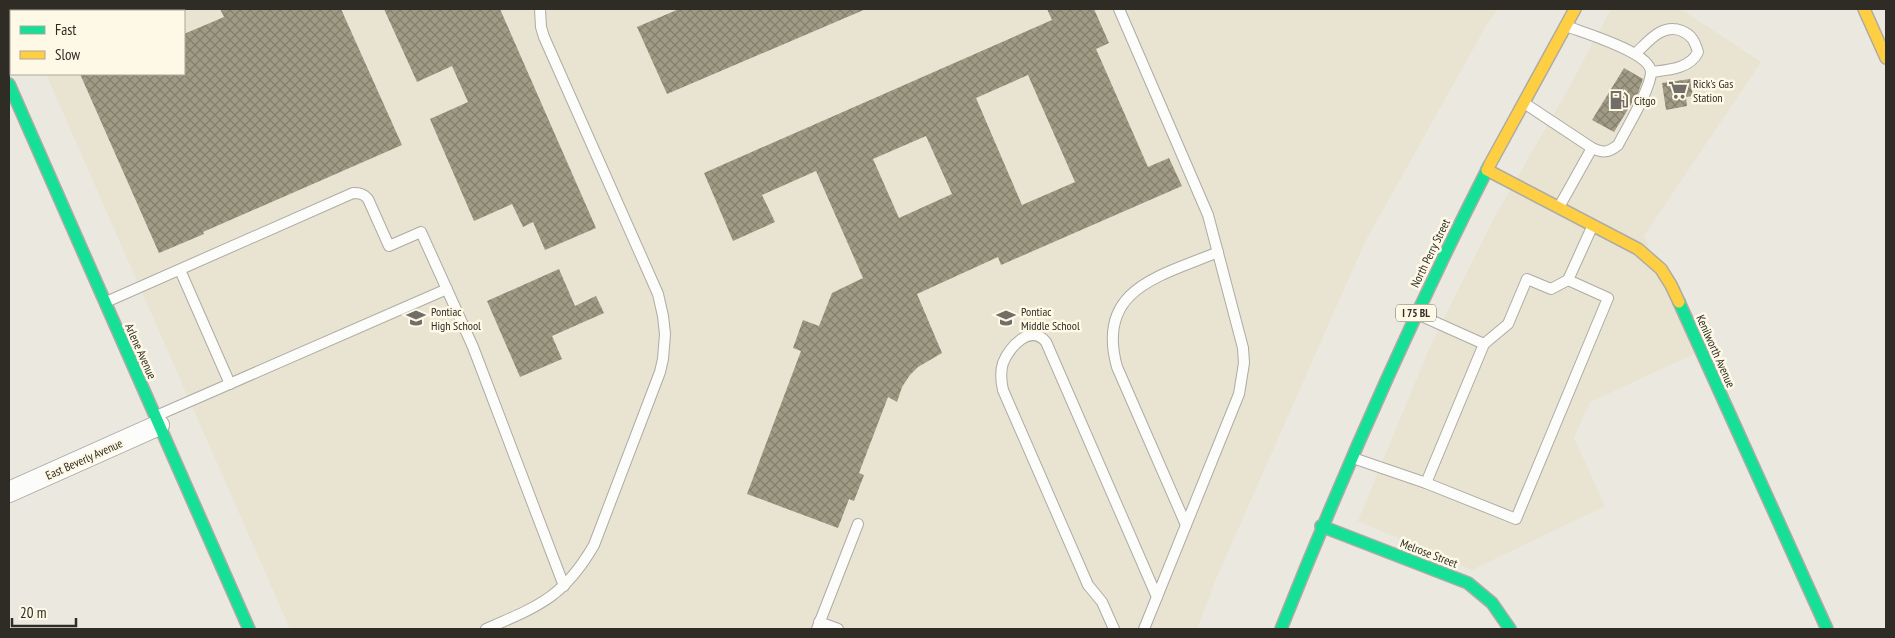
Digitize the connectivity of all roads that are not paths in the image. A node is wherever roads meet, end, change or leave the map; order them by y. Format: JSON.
{"nodes":[{"id":1,"x":540,"y":9,"type":"edge"},
{"id":2,"x":1119,"y":9,"type":"edge"},
{"id":3,"x":1575,"y":9,"type":"edge"},
{"id":4,"x":1864,"y":9,"type":"edge"},
{"id":5,"x":1565,"y":26,"type":"junction"},
{"id":6,"x":1636,"y":53,"type":"junction"},
{"id":7,"x":1886,"y":58,"type":"edge"},
{"id":8,"x":1651,"y":72,"type":"junction"},
{"id":9,"x":9,"y":84,"type":"edge"},
{"id":10,"x":1523,"y":102,"type":"junction"},
{"id":11,"x":1592,"y":148,"type":"junction"},
{"id":12,"x":1487,"y":170,"type":"junction"},
{"id":13,"x":1559,"y":208,"type":"junction"},
{"id":14,"x":1593,"y":225,"type":"junction"},
{"id":15,"x":1218,"y":252,"type":"junction"},
{"id":16,"x":180,"y":270,"type":"junction"},
{"id":17,"x":1568,"y":280,"type":"junction"},
{"id":18,"x":447,"y":289,"type":"junction"},
{"id":19,"x":105,"y":303,"type":"junction"},
{"id":20,"x":1416,"y":314,"type":"junction"},
{"id":21,"x":1484,"y":344,"type":"junction"},
{"id":22,"x":230,"y":384,"type":"junction"},
{"id":23,"x":157,"y":421,"type":"junction"},
{"id":24,"x":1350,"y":456,"type":"junction"},
{"id":25,"x":1426,"y":483,"type":"junction"},
{"id":26,"x":9,"y":492,"type":"edge"},
{"id":27,"x":858,"y":524,"type":"dead end"},
{"id":28,"x":1186,"y":525,"type":"junction"},
{"id":29,"x":1321,"y":526,"type":"junction"},
{"id":30,"x":564,"y":586,"type":"junction"},
{"id":31,"x":1157,"y":597,"type":"junction"},
{"id":32,"x":818,"y":626,"type":"edge"},
{"id":33,"x":248,"y":629,"type":"edge"},
{"id":34,"x":486,"y":629,"type":"edge"},
{"id":35,"x":838,"y":629,"type":"edge"},
{"id":36,"x":1114,"y":629,"type":"edge"},
{"id":37,"x":1144,"y":629,"type":"edge"},
{"id":38,"x":1281,"y":629,"type":"edge"},
{"id":39,"x":1510,"y":629,"type":"edge"},
{"id":40,"x":1827,"y":629,"type":"edge"}],
"edges":[{"from":1,"to":30,"type":"lane"},
{"from":2,"to":15,"type":"lane"},
{"from":3,"to":5,"type":"street","name":"North Perry Street","number":"I 75 BL"},
{"from":4,"to":7,"type":"street"},
{"from":5,"to":6,"type":"lane"},
{"from":5,"to":10,"type":"street","name":"North Perry Street","number":"I 75 BL"},
{"from":6,"to":8,"type":"lane"},
{"from":6,"to":8,"type":"lane"},
{"from":8,"to":11,"type":"lane"},
{"from":9,"to":19,"type":"street","name":"Arlene Avenue"},
{"from":10,"to":11,"type":"lane"},
{"from":10,"to":12,"type":"street","name":"North Perry Street","number":"I 75 BL"},
{"from":11,"to":13,"type":"lane"},
{"from":12,"to":13,"type":"street","name":"Kenilworth Avenue"},
{"from":12,"to":20,"type":"street","name":"North Perry Street","number":"I 75 BL"},
{"from":13,"to":14,"type":"street","name":"Kenilworth Avenue"},
{"from":14,"to":17,"type":"lane"},
{"from":14,"to":40,"type":"street","name":"Kenilworth Avenue"},
{"from":15,"to":28,"type":"lane"},
{"from":15,"to":28,"type":"lane"},
{"from":16,"to":18,"type":"lane"},
{"from":16,"to":19,"type":"lane"},
{"from":16,"to":22,"type":"lane"},
{"from":17,"to":21,"type":"lane"},
{"from":17,"to":25,"type":"lane"},
{"from":18,"to":22,"type":"lane"},
{"from":18,"to":30,"type":"lane"},
{"from":19,"to":23,"type":"street","name":"Arlene Avenue"},
{"from":20,"to":21,"type":"lane"},
{"from":20,"to":24,"type":"street","name":"North Perry Street","number":"I 75 BL"},
{"from":21,"to":25,"type":"lane"},
{"from":22,"to":23,"type":"lane"},
{"from":23,"to":26,"type":"street","name":"East Beverly Avenue"},
{"from":23,"to":33,"type":"street","name":"Arlene Avenue"},
{"from":24,"to":25,"type":"lane"},
{"from":24,"to":29,"type":"street","name":"North Perry Street","number":"I 75 BL"},
{"from":27,"to":32,"type":"lane"},
{"from":28,"to":31,"type":"lane"},
{"from":29,"to":38,"type":"street","name":"North Perry Street","number":"I 75 BL"},
{"from":29,"to":39,"type":"street","name":"Melrose Street"},
{"from":30,"to":34,"type":"lane"},
{"from":31,"to":36,"type":"lane"},
{"from":31,"to":37,"type":"lane"},
{"from":32,"to":35,"type":"lane"}]}
